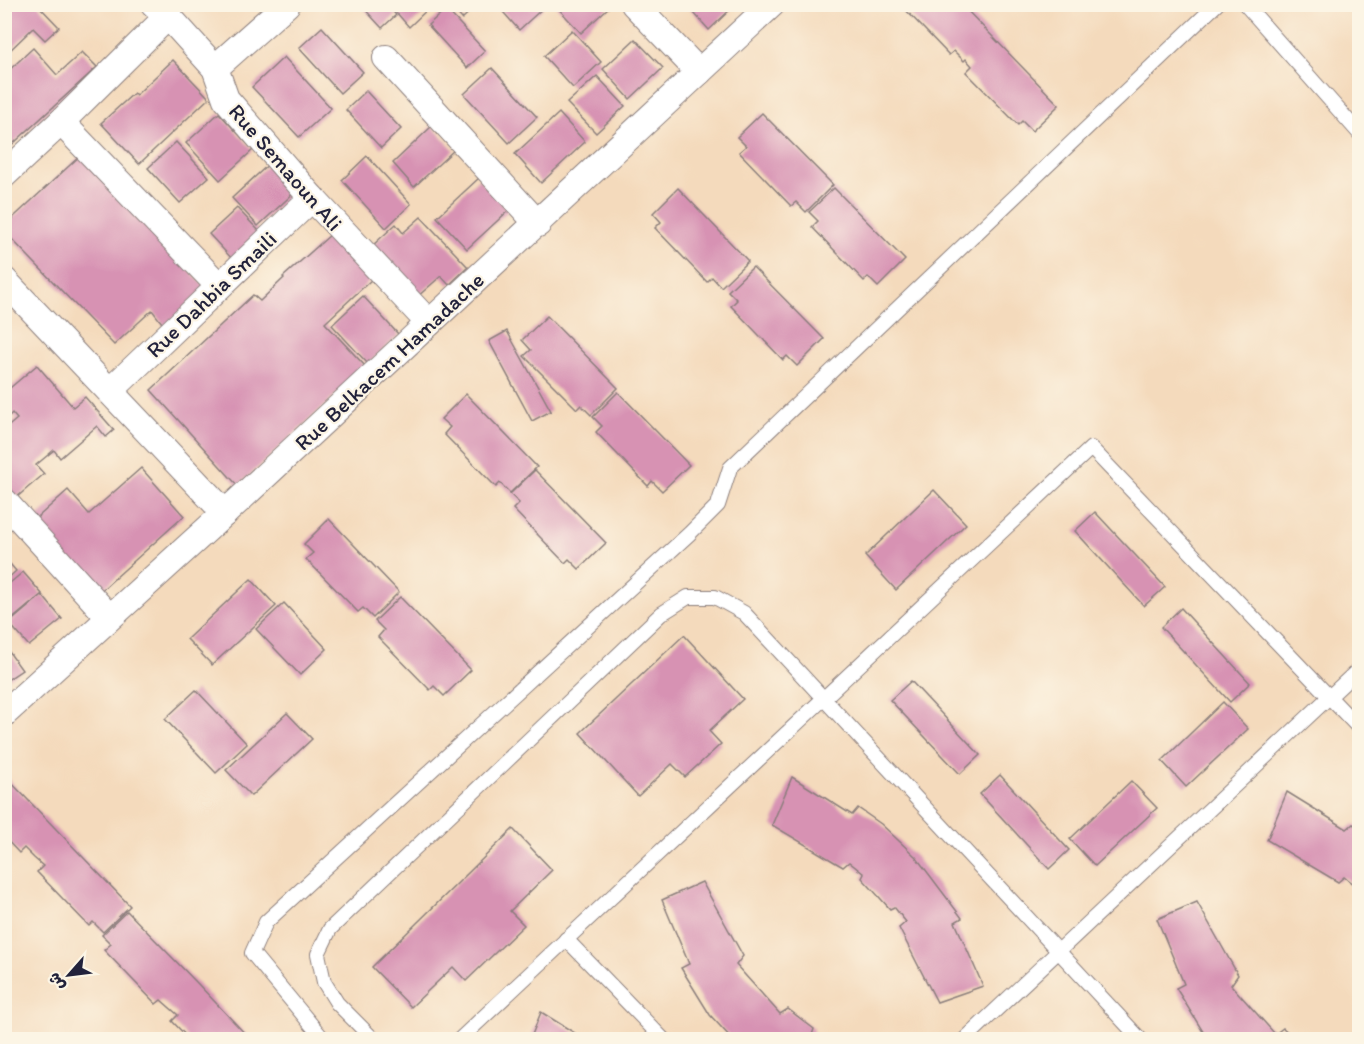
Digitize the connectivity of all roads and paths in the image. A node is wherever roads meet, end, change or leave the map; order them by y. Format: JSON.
{"nodes":[{"id":1,"x":286,"y":4,"type":"edge"},
{"id":2,"x":634,"y":4,"type":"edge"},
{"id":3,"x":771,"y":4,"type":"edge"},
{"id":4,"x":1217,"y":4,"type":"edge"},
{"id":5,"x":1245,"y":4,"type":"edge"},
{"id":6,"x":161,"y":10,"type":"edge"},
{"id":7,"x":386,"y":58,"type":"dead end"},
{"id":8,"x":215,"y":68,"type":"junction"},
{"id":9,"x":699,"y":72,"type":"junction"},
{"id":10,"x":61,"y":122,"type":"junction"},
{"id":11,"x":1359,"y":134,"type":"edge"},
{"id":12,"x":4,"y":174,"type":"edge"},
{"id":13,"x":312,"y":198,"type":"junction"},
{"id":14,"x":538,"y":224,"type":"junction"},
{"id":15,"x":219,"y":286,"type":"junction"},
{"id":16,"x":9,"y":295,"type":"edge"},
{"id":17,"x":429,"y":323,"type":"junction"},
{"id":18,"x":110,"y":391,"type":"junction"},
{"id":19,"x":4,"y":501,"type":"edge"},
{"id":20,"x":225,"y":513,"type":"junction"},
{"id":21,"x":110,"y":617,"type":"junction"},
{"id":22,"x":1359,"y":668,"type":"edge"},
{"id":23,"x":1329,"y":696,"type":"junction"},
{"id":24,"x":823,"y":700,"type":"junction"},
{"id":25,"x":4,"y":714,"type":"edge"},
{"id":26,"x":1359,"y":729,"type":"edge"},
{"id":27,"x":566,"y":939,"type":"junction"},
{"id":28,"x":1059,"y":951,"type":"junction"},
{"id":29,"x":324,"y":1040,"type":"edge"},
{"id":30,"x":374,"y":1040,"type":"edge"},
{"id":31,"x":459,"y":1040,"type":"edge"},
{"id":32,"x":664,"y":1040,"type":"edge"},
{"id":33,"x":964,"y":1040,"type":"edge"},
{"id":34,"x":1141,"y":1040,"type":"edge"}],
"edges":[{"from":1,"to":8,"type":"street"},
{"from":2,"to":9,"type":"street"},
{"from":3,"to":9,"type":"street","name":"Rue Belkacem Hamadache"},
{"from":4,"to":29,"type":"lane"},
{"from":5,"to":11,"type":"lane"},
{"from":6,"to":8,"type":"street","name":"Rue Semaoun Ali"},
{"from":6,"to":10,"type":"street"},
{"from":7,"to":14,"type":"street"},
{"from":8,"to":13,"type":"street","name":"Rue Semaoun Ali"},
{"from":9,"to":14,"type":"street","name":"Rue Belkacem Hamadache"},
{"from":10,"to":12,"type":"street"},
{"from":10,"to":15,"type":"street"},
{"from":13,"to":15,"type":"street","name":"Rue Dahbia Smaili"},
{"from":13,"to":17,"type":"street","name":"Rue Semaoun Ali"},
{"from":14,"to":17,"type":"street","name":"Rue Belkacem Hamadache"},
{"from":15,"to":18,"type":"street","name":"Rue Dahbia Smaili"},
{"from":16,"to":18,"type":"street"},
{"from":17,"to":20,"type":"street","name":"Rue Belkacem Hamadache"},
{"from":18,"to":20,"type":"street"},
{"from":19,"to":21,"type":"street"},
{"from":20,"to":21,"type":"street","name":"Rue Belkacem Hamadache"},
{"from":21,"to":25,"type":"street","name":"Rue Belkacem Hamadache"},
{"from":22,"to":23,"type":"lane"},
{"from":23,"to":24,"type":"lane"},
{"from":23,"to":26,"type":"lane"},
{"from":23,"to":28,"type":"lane"},
{"from":24,"to":27,"type":"lane"},
{"from":24,"to":28,"type":"lane"},
{"from":24,"to":30,"type":"lane"},
{"from":27,"to":31,"type":"lane"},
{"from":27,"to":32,"type":"lane"},
{"from":28,"to":33,"type":"lane"},
{"from":28,"to":34,"type":"lane"}]}
